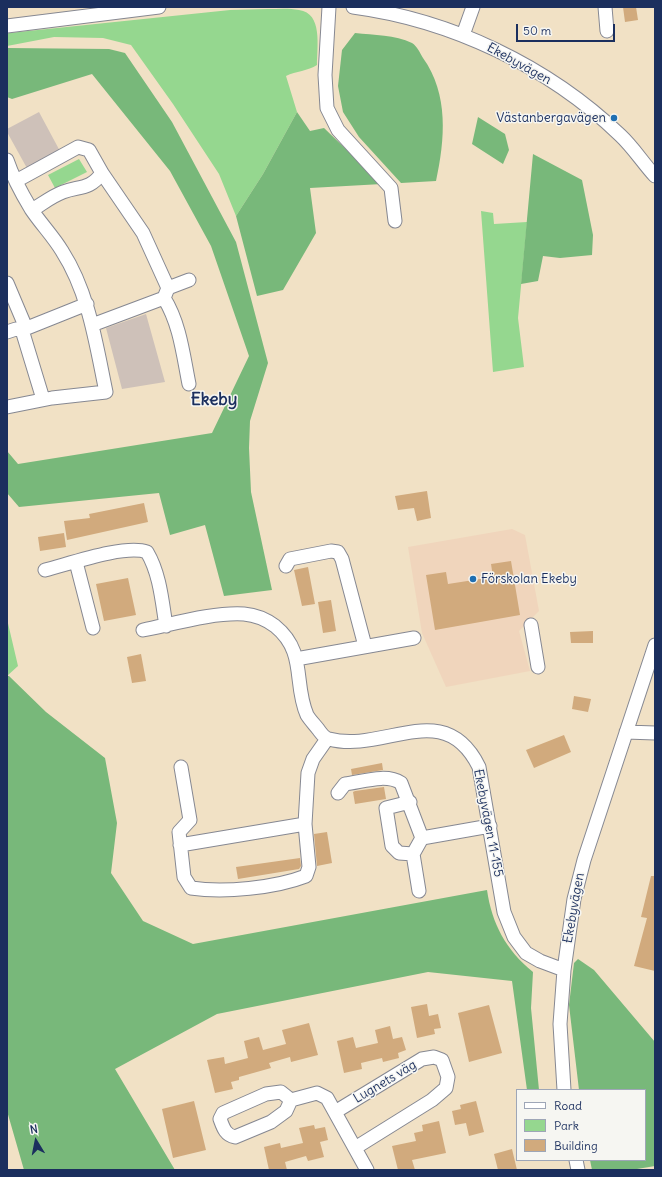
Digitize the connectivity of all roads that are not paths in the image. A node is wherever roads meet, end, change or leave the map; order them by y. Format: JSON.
{"nodes":[{"id":1,"x":159,"y":7,"type":"edge"},
{"id":2,"x":329,"y":7,"type":"edge"},
{"id":3,"x":353,"y":7,"type":"edge"},
{"id":4,"x":473,"y":7,"type":"edge"},
{"id":5,"x":605,"y":7,"type":"edge"},
{"id":6,"x":7,"y":26,"type":"edge"},
{"id":7,"x":607,"y":31,"type":"dead end"},
{"id":8,"x":463,"y":35,"type":"junction"},
{"id":9,"x":10,"y":172,"type":"edge"},
{"id":10,"x":102,"y":173,"type":"junction"},
{"id":11,"x":655,"y":176,"type":"edge"},
{"id":12,"x":32,"y":210,"type":"junction"},
{"id":13,"x":395,"y":221,"type":"dead end"},
{"id":14,"x":190,"y":280,"type":"dead end"},
{"id":15,"x":7,"y":283,"type":"edge"},
{"id":16,"x":166,"y":293,"type":"junction"},
{"id":17,"x":86,"y":304,"type":"junction"},
{"id":18,"x":92,"y":325,"type":"junction"},
{"id":19,"x":24,"y":329,"type":"junction"},
{"id":20,"x":7,"y":332,"type":"edge"},
{"id":21,"x":189,"y":384,"type":"dead end"},
{"id":22,"x":43,"y":399,"type":"junction"},
{"id":23,"x":7,"y":407,"type":"edge"},
{"id":24,"x":76,"y":562,"type":"junction"},
{"id":25,"x":286,"y":566,"type":"dead end"},
{"id":26,"x":45,"y":570,"type":"dead end"},
{"id":27,"x":531,"y":625,"type":"dead end"},
{"id":28,"x":166,"y":626,"type":"junction"},
{"id":29,"x":93,"y":628,"type":"dead end"},
{"id":30,"x":143,"y":630,"type":"dead end"},
{"id":31,"x":414,"y":638,"type":"dead end"},
{"id":32,"x":655,"y":645,"type":"edge"},
{"id":33,"x":365,"y":646,"type":"junction"},
{"id":34,"x":296,"y":659,"type":"junction"},
{"id":35,"x":538,"y":667,"type":"dead end"},
{"id":36,"x":626,"y":732,"type":"junction"},
{"id":37,"x":655,"y":733,"type":"edge"},
{"id":38,"x":326,"y":739,"type":"junction"},
{"id":39,"x":181,"y":767,"type":"dead end"},
{"id":40,"x":338,"y":793,"type":"dead end"},
{"id":41,"x":410,"y":802,"type":"junction"},
{"id":42,"x":305,"y":824,"type":"junction"},
{"id":43,"x":490,"y":826,"type":"junction"},
{"id":44,"x":422,"y":838,"type":"junction"},
{"id":45,"x":180,"y":845,"type":"junction"},
{"id":46,"x":413,"y":854,"type":"junction"},
{"id":47,"x":419,"y":890,"type":"dead end"},
{"id":48,"x":564,"y":970,"type":"junction"},
{"id":49,"x":564,"y":1089,"type":"edge"},
{"id":50,"x":291,"y":1100,"type":"junction"},
{"id":51,"x":335,"y":1112,"type":"junction"},
{"id":52,"x":355,"y":1148,"type":"junction"},
{"id":53,"x":367,"y":1170,"type":"edge"}],
"edges":[{"from":1,"to":6,"type":"street"},
{"from":2,"to":13,"type":"street"},
{"from":3,"to":8,"type":"street","name":"Ekebyvägen"},
{"from":4,"to":8,"type":"street"},
{"from":5,"to":7,"type":"street"},
{"from":8,"to":11,"type":"street","name":"Ekebyvägen"},
{"from":9,"to":10,"type":"street"},
{"from":9,"to":12,"type":"street"},
{"from":10,"to":12,"type":"street"},
{"from":10,"to":16,"type":"street"},
{"from":12,"to":17,"type":"street"},
{"from":14,"to":16,"type":"street"},
{"from":15,"to":19,"type":"street"},
{"from":16,"to":18,"type":"street"},
{"from":16,"to":21,"type":"street"},
{"from":17,"to":18,"type":"street"},
{"from":17,"to":19,"type":"street"},
{"from":18,"to":22,"type":"street"},
{"from":19,"to":20,"type":"street"},
{"from":19,"to":22,"type":"street"},
{"from":22,"to":23,"type":"street"},
{"from":24,"to":26,"type":"street"},
{"from":24,"to":28,"type":"street"},
{"from":24,"to":29,"type":"street"},
{"from":25,"to":33,"type":"street"},
{"from":27,"to":35,"type":"street"},
{"from":28,"to":30,"type":"street"},
{"from":28,"to":34,"type":"street"},
{"from":31,"to":33,"type":"street"},
{"from":32,"to":36,"type":"street","name":"Ekebyvägen"},
{"from":33,"to":34,"type":"street"},
{"from":34,"to":38,"type":"street"},
{"from":36,"to":37,"type":"street"},
{"from":36,"to":48,"type":"street","name":"Ekebyvägen"},
{"from":38,"to":42,"type":"street"},
{"from":38,"to":43,"type":"street","name":"Ekebyvägen 11-155"},
{"from":39,"to":45,"type":"street"},
{"from":40,"to":41,"type":"street"},
{"from":41,"to":44,"type":"street"},
{"from":41,"to":46,"type":"street"},
{"from":42,"to":45,"type":"street"},
{"from":42,"to":45,"type":"street"},
{"from":43,"to":44,"type":"street"},
{"from":43,"to":48,"type":"street","name":"Ekebyvägen 11-155"},
{"from":44,"to":46,"type":"street"},
{"from":46,"to":47,"type":"street"},
{"from":48,"to":49,"type":"street","name":"Ekebyvägen"},
{"from":50,"to":50,"type":"street"},
{"from":50,"to":51,"type":"street"},
{"from":51,"to":52,"type":"street"},
{"from":51,"to":52,"type":"street","name":"Lugnets väg"},
{"from":52,"to":53,"type":"street"}]}
